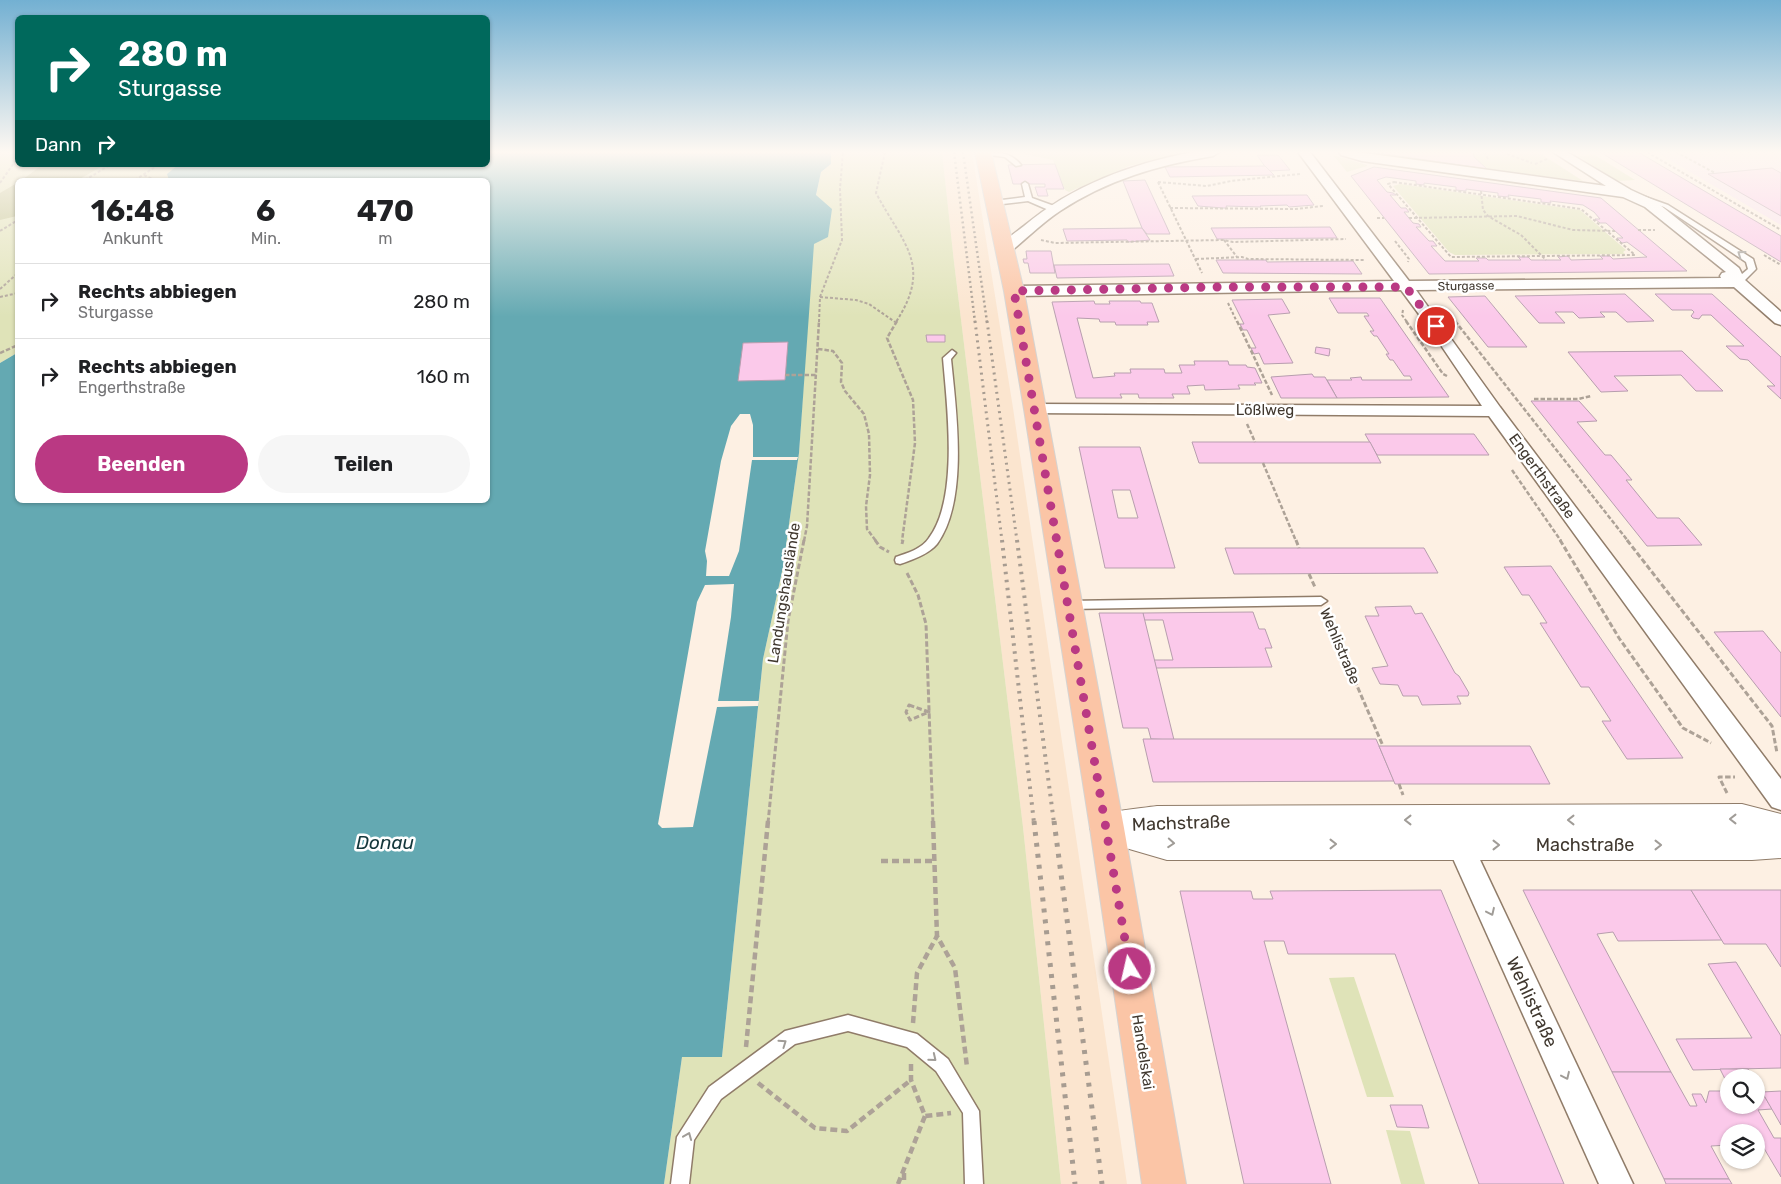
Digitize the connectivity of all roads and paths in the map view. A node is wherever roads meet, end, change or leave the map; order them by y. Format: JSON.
{"nodes":[{"id":1,"x":841,"y":207,"type":"edge"},
{"id":2,"x":885,"y":207,"type":"edge"},
{"id":3,"x":995,"y":207,"type":"edge"},
{"id":4,"x":1050,"y":207,"type":"edge"},
{"id":5,"x":1057,"y":207,"type":"edge"},
{"id":6,"x":1311,"y":207,"type":"edge"},
{"id":7,"x":1349,"y":207,"type":"edge"},
{"id":8,"x":1408,"y":207,"type":"edge"},
{"id":9,"x":1484,"y":207,"type":"edge"},
{"id":10,"x":1576,"y":207,"type":"edge"},
{"id":11,"x":1642,"y":207,"type":"edge"},
{"id":12,"x":1668,"y":207,"type":"edge"},
{"id":13,"x":1742,"y":207,"type":"edge"},
{"id":14,"x":1170,"y":208,"type":"joint"},
{"id":15,"x":1054,"y":209,"type":"junction"},
{"id":16,"x":1372,"y":211,"type":"dead end"},
{"id":17,"x":1488,"y":216,"type":"junction"},
{"id":18,"x":1416,"y":217,"type":"junction"},
{"id":19,"x":1377,"y":218,"type":"junction"},
{"id":20,"x":1384,"y":218,"type":"dead end"},
{"id":21,"x":1408,"y":218,"type":"dead end"},
{"id":22,"x":15,"y":222,"type":"edge"},
{"id":23,"x":1383,"y":225,"type":"dead end"},
{"id":24,"x":1781,"y":230,"type":"edge"},
{"id":25,"x":0,"y":231,"type":"edge"},
{"id":26,"x":1608,"y":231,"type":"junction"},
{"id":27,"x":1615,"y":231,"type":"dead end"},
{"id":28,"x":1393,"y":238,"type":"dead end"},
{"id":29,"x":1346,"y":239,"type":"dead end"},
{"id":30,"x":1042,"y":240,"type":"dead end"},
{"id":31,"x":1223,"y":240,"type":"junction"},
{"id":32,"x":1187,"y":241,"type":"junction"},
{"id":33,"x":1005,"y":249,"type":"junction"},
{"id":34,"x":1542,"y":256,"type":"junction"},
{"id":35,"x":1238,"y":257,"type":"junction"},
{"id":36,"x":1196,"y":259,"type":"junction"},
{"id":37,"x":1364,"y":260,"type":"dead end"},
{"id":38,"x":1546,"y":260,"type":"dead end"},
{"id":39,"x":15,"y":276,"type":"edge"},
{"id":40,"x":1738,"y":282,"type":"junction"},
{"id":41,"x":1214,"y":287,"type":"junction"},
{"id":42,"x":1413,"y":287,"type":"junction"},
{"id":43,"x":0,"y":289,"type":"edge"},
{"id":44,"x":1014,"y":291,"type":"junction"},
{"id":45,"x":15,"y":294,"type":"edge"},
{"id":46,"x":0,"y":297,"type":"edge"},
{"id":47,"x":820,"y":297,"type":"junction"},
{"id":48,"x":1781,"y":320,"type":"edge"},
{"id":49,"x":896,"y":322,"type":"junction"},
{"id":50,"x":15,"y":346,"type":"edge"},
{"id":51,"x":818,"y":349,"type":"junction"},
{"id":52,"x":0,"y":353,"type":"edge"},
{"id":53,"x":952,"y":353,"type":"dead end"},
{"id":54,"x":785,"y":375,"type":"dead end"},
{"id":55,"x":816,"y":375,"type":"junction"},
{"id":56,"x":1591,"y":396,"type":"dead end"},
{"id":57,"x":1534,"y":399,"type":"dead end"},
{"id":58,"x":1035,"y":409,"type":"junction"},
{"id":59,"x":1279,"y":410,"type":"junction"},
{"id":60,"x":1494,"y":410,"type":"junction"},
{"id":61,"x":1263,"y":463,"type":"dead end"},
{"id":62,"x":1298,"y":548,"type":"dead end"},
{"id":63,"x":900,"y":560,"type":"junction"},
{"id":64,"x":1310,"y":574,"type":"dead end"},
{"id":65,"x":1321,"y":601,"type":"junction"},
{"id":66,"x":1068,"y":604,"type":"junction"},
{"id":67,"x":929,"y":712,"type":"junction"},
{"id":68,"x":1383,"y":746,"type":"dead end"},
{"id":69,"x":1781,"y":760,"type":"edge"},
{"id":70,"x":1732,"y":777,"type":"dead end"},
{"id":71,"x":1781,"y":799,"type":"edge"},
{"id":72,"x":1730,"y":800,"type":"dead end"},
{"id":73,"x":1106,"y":828,"type":"junction"},
{"id":74,"x":1781,"y":828,"type":"edge"},
{"id":75,"x":1454,"y":833,"type":"junction"},
{"id":76,"x":1781,"y":842,"type":"edge"},
{"id":77,"x":881,"y":861,"type":"dead end"},
{"id":78,"x":934,"y":861,"type":"junction"},
{"id":79,"x":744,"y":1071,"type":"junction"},
{"id":80,"x":911,"y":1080,"type":"dead end"},
{"id":81,"x":971,"y":1111,"type":"junction"},
{"id":82,"x":925,"y":1116,"type":"dead end"},
{"id":83,"x":904,"y":1172,"type":"junction"},
{"id":84,"x":680,"y":1184,"type":"edge"},
{"id":85,"x":898,"y":1184,"type":"edge"},
{"id":86,"x":904,"y":1184,"type":"edge"},
{"id":87,"x":974,"y":1184,"type":"edge"},
{"id":88,"x":1164,"y":1184,"type":"edge"},
{"id":89,"x":1616,"y":1184,"type":"edge"}],
"edges":[{"from":1,"to":47,"type":"path","name":"Landungshauslände"},
{"from":2,"to":49,"type":"path"},
{"from":3,"to":33,"type":"main road","name":"Handelskai"},
{"from":4,"to":15,"type":"lane"},
{"from":5,"to":15,"type":"street"},
{"from":6,"to":14,"type":"path"},
{"from":7,"to":42,"type":"street","name":"Engerthstraße"},
{"from":8,"to":18,"type":"path"},
{"from":9,"to":17,"type":"path"},
{"from":10,"to":26,"type":"path"},
{"from":11,"to":40,"type":"street"},
{"from":40,"to":12,"type":"lane","one_way":true},
{"from":13,"to":24,"type":"path"},
{"from":14,"to":32,"type":"path"},
{"from":15,"to":33,"type":"street"},
{"from":16,"to":19,"type":"path"},
{"from":17,"to":18,"type":"path"},
{"from":17,"to":26,"type":"path"},
{"from":17,"to":34,"type":"path"},
{"from":18,"to":21,"type":"path"},
{"from":18,"to":34,"type":"path"},
{"from":19,"to":20,"type":"path"},
{"from":19,"to":23,"type":"path"},
{"from":22,"to":25,"type":"path"},
{"from":26,"to":27,"type":"path"},
{"from":26,"to":34,"type":"path"},
{"from":28,"to":42,"type":"path"},
{"from":29,"to":31,"type":"path"},
{"from":30,"to":32,"type":"path"},
{"from":31,"to":32,"type":"path"},
{"from":31,"to":35,"type":"path"},
{"from":32,"to":36,"type":"path"},
{"from":33,"to":44,"type":"main road","name":"Handelskai"},
{"from":34,"to":38,"type":"path"},
{"from":35,"to":36,"type":"path"},
{"from":35,"to":37,"type":"path"},
{"from":36,"to":41,"type":"path"},
{"from":39,"to":43,"type":"path"},
{"from":40,"to":42,"type":"street","name":"Sturgasse"},
{"from":40,"to":48,"type":"street"},
{"from":41,"to":42,"type":"street","name":"Sturgasse"},
{"from":41,"to":44,"type":"street","name":"Sturgasse"},
{"from":41,"to":59,"type":"path"},
{"from":42,"to":60,"type":"street","name":"Engerthstraße"},
{"from":42,"to":69,"type":"path"},
{"from":44,"to":58,"type":"main road","name":"Handelskai"},
{"from":45,"to":46,"type":"path"},
{"from":47,"to":49,"type":"path"},
{"from":47,"to":51,"type":"path","name":"Landungshauslände"},
{"from":49,"to":63,"type":"path"},
{"from":50,"to":52,"type":"path"},
{"from":51,"to":55,"type":"path","name":"Landungshauslände"},
{"from":51,"to":63,"type":"path"},
{"from":53,"to":63,"type":"lane"},
{"from":54,"to":55,"type":"path"},
{"from":55,"to":79,"type":"path","name":"Landungshauslände"},
{"from":56,"to":57,"type":"path"},
{"from":58,"to":59,"type":"street","name":"Lößlweg"},
{"from":58,"to":66,"type":"main road","name":"Handelskai"},
{"from":59,"to":60,"type":"street","name":"Lößlweg"},
{"from":60,"to":71,"type":"street","name":"Engerthstraße"},
{"from":61,"to":62,"type":"path"},
{"from":63,"to":67,"type":"path"},
{"from":64,"to":65,"type":"path","name":"Wehlistraße"},
{"from":65,"to":66,"type":"lane"},
{"from":65,"to":68,"type":"path","name":"Wehlistraße"},
{"from":66,"to":73,"type":"main road","name":"Handelskai"},
{"from":67,"to":67,"type":"path"},
{"from":67,"to":78,"type":"path"},
{"from":70,"to":72,"type":"path"},
{"from":73,"to":75,"type":"main road","name":"Machstraße"},
{"from":73,"to":88,"type":"main road","name":"Handelskai"},
{"from":74,"to":75,"type":"main road","name":"Machstraße","one_way":true},
{"from":75,"to":76,"type":"main road","name":"Machstraße","one_way":true},
{"from":75,"to":89,"type":"street","name":"Wehlistraße","one_way":true},
{"from":77,"to":78,"type":"path"},
{"from":78,"to":81,"type":"path"},
{"from":79,"to":80,"type":"path"},
{"from":79,"to":81,"type":"lane","one_way":true},
{"from":84,"to":79,"type":"lane","one_way":true},
{"from":81,"to":87,"type":"lane"},
{"from":82,"to":83,"type":"path"},
{"from":83,"to":85,"type":"path"},
{"from":83,"to":86,"type":"path"}]}
